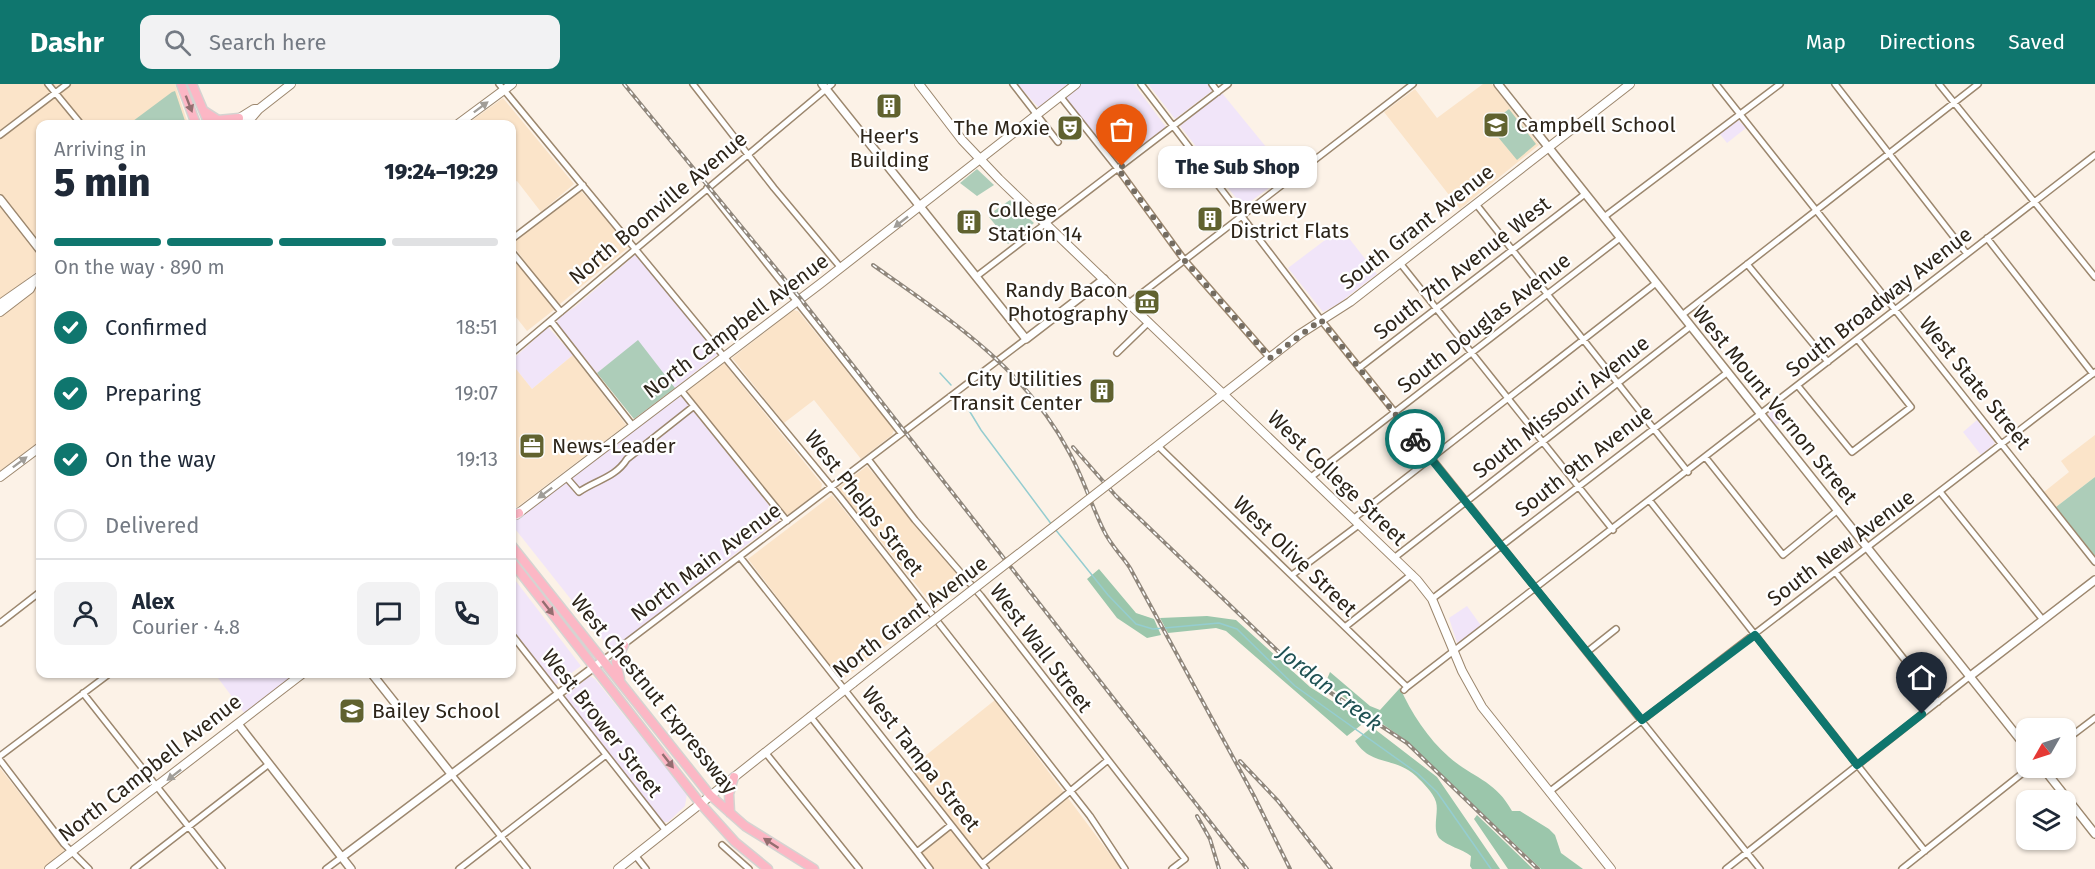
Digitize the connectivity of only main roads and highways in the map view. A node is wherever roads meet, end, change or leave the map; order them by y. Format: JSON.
{"nodes":[{"id":1,"x":181,"y":84,"type":"edge"},
{"id":2,"x":192,"y":84,"type":"edge"},
{"id":3,"x":291,"y":84,"type":"edge"},
{"id":4,"x":512,"y":84,"type":"edge"},
{"id":5,"x":919,"y":84,"type":"edge"},
{"id":6,"x":1076,"y":84,"type":"edge"},
{"id":7,"x":1630,"y":84,"type":"edge"},
{"id":8,"x":501,"y":87,"type":"edge"},
{"id":9,"x":201,"y":108,"type":"junction"},
{"id":10,"x":194,"y":120,"type":"edge"},
{"id":11,"x":207,"y":120,"type":"edge"},
{"id":12,"x":218,"y":120,"type":"edge"},
{"id":13,"x":243,"y":120,"type":"edge"},
{"id":14,"x":463,"y":120,"type":"edge"},
{"id":15,"x":979,"y":159,"type":"junction"},
{"id":16,"x":36,"y":279,"type":"edge"},
{"id":17,"x":36,"y":280,"type":"edge"},
{"id":18,"x":0,"y":304,"type":"edge"},
{"id":19,"x":0,"y":312,"type":"edge"},
{"id":20,"x":1223,"y":394,"type":"junction"},
{"id":21,"x":36,"y":450,"type":"edge"},
{"id":22,"x":0,"y":477,"type":"edge"},
{"id":23,"x":516,"y":514,"type":"edge"},
{"id":24,"x":516,"y":551,"type":"edge"},
{"id":25,"x":516,"y":567,"type":"edge"},
{"id":26,"x":624,"y":645,"type":"road end"},
{"id":27,"x":297,"y":678,"type":"edge"},
{"id":28,"x":627,"y":693,"type":"junction"},
{"id":29,"x":734,"y":777,"type":"junction"},
{"id":30,"x":710,"y":795,"type":"junction"},
{"id":31,"x":700,"y":803,"type":"junction"},
{"id":32,"x":730,"y":813,"type":"junction"},
{"id":33,"x":49,"y":869,"type":"edge"},
{"id":34,"x":618,"y":869,"type":"edge"},
{"id":35,"x":768,"y":869,"type":"edge"},
{"id":36,"x":814,"y":869,"type":"edge"},
{"id":37,"x":1611,"y":869,"type":"edge"}],
"edges":[{"from":1,"to":10,"type":"main road","one_way":true},
{"from":2,"to":9,"type":"main road"},
{"from":3,"to":13,"type":"main road"},
{"from":4,"to":8,"type":"main road"},
{"from":5,"to":15,"type":"main road","name":"West College Street"},
{"from":6,"to":15,"type":"main road","name":"North Campbell Avenue"},
{"from":7,"to":20,"type":"main road","name":"South Grant Avenue"},
{"from":14,"to":8,"type":"main road","one_way":true},
{"from":9,"to":11,"type":"main road"},
{"from":9,"to":12,"type":"main road"},
{"from":15,"to":20,"type":"main road","name":"West College Street"},
{"from":15,"to":23,"type":"main road","name":"North Campbell Avenue","one_way":true},
{"from":16,"to":18,"type":"main road"},
{"from":17,"to":19,"type":"main road"},
{"from":20,"to":29,"type":"main road","name":"North Grant Avenue","bridge":true},
{"from":20,"to":37,"type":"main road","name":"West College Street"},
{"from":22,"to":21,"type":"main road","one_way":true},
{"from":24,"to":28,"type":"main road","name":"West Chestnut Expressway"},
{"from":25,"to":31,"type":"main road","name":"West Chestnut Expressway","one_way":true},
{"from":26,"to":28,"type":"main road"},
{"from":27,"to":33,"type":"main road","name":"North Campbell Avenue","one_way":true},
{"from":28,"to":30,"type":"main road","name":"West Chestnut Expressway"},
{"from":29,"to":30,"type":"main road","name":"North Grant Avenue"},
{"from":29,"to":32,"type":"main road"},
{"from":30,"to":31,"type":"main road","name":"North Grant Avenue"},
{"from":30,"to":32,"type":"main road","name":"West Chestnut Expressway"},
{"from":31,"to":34,"type":"main road","name":"North Grant Avenue"},
{"from":31,"to":35,"type":"main road","name":"West Chestnut Expressway"},
{"from":36,"to":32,"type":"main road","name":"West Chestnut Expressway","one_way":true}]}
